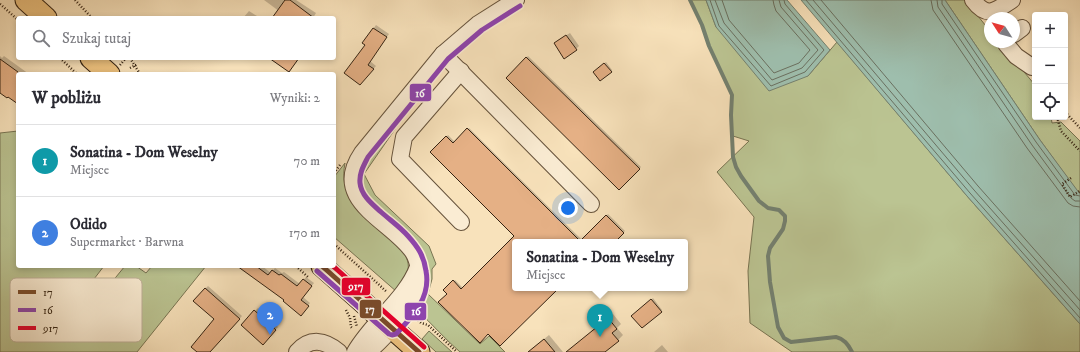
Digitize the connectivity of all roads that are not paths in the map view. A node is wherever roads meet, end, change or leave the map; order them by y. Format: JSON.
{"nodes":[{"id":1,"x":26,"y":0,"type":"edge"},
{"id":2,"x":516,"y":0,"type":"edge"},
{"id":3,"x":973,"y":0,"type":"edge"},
{"id":4,"x":1012,"y":0,"type":"edge"},
{"id":5,"x":44,"y":16,"type":"edge"},
{"id":6,"x":1015,"y":48,"type":"edge"},
{"id":7,"x":444,"y":54,"type":"junction"},
{"id":8,"x":93,"y":60,"type":"edge"},
{"id":9,"x":1032,"y":67,"type":"dead end"},
{"id":10,"x":107,"y":72,"type":"edge"},
{"id":11,"x":461,"y":72,"type":"junction"},
{"id":12,"x":591,"y":204,"type":"dead end"},
{"id":13,"x":461,"y":222,"type":"dead end"},
{"id":14,"x":317,"y":273,"type":"edge"},
{"id":15,"x":386,"y":323,"type":"junction"},
{"id":16,"x":297,"y":352,"type":"edge"},
{"id":17,"x":339,"y":352,"type":"edge"},
{"id":18,"x":355,"y":352,"type":"edge"},
{"id":19,"x":367,"y":352,"type":"edge"},
{"id":20,"x":419,"y":352,"type":"edge"}],
"edges":[{"from":1,"to":5,"type":"main road"},
{"from":2,"to":7,"type":"street"},
{"from":3,"to":4,"type":"street"},
{"from":6,"to":9,"type":"street"},
{"from":7,"to":11,"type":"street"},
{"from":7,"to":15,"type":"street"},
{"from":8,"to":10,"type":"main road"},
{"from":11,"to":12,"type":"street"},
{"from":11,"to":13,"type":"street"},
{"from":14,"to":15,"type":"main road"},
{"from":15,"to":18,"type":"street"},
{"from":15,"to":19,"type":"street"},
{"from":15,"to":20,"type":"main road"},
{"from":16,"to":17,"type":"street"}]}
